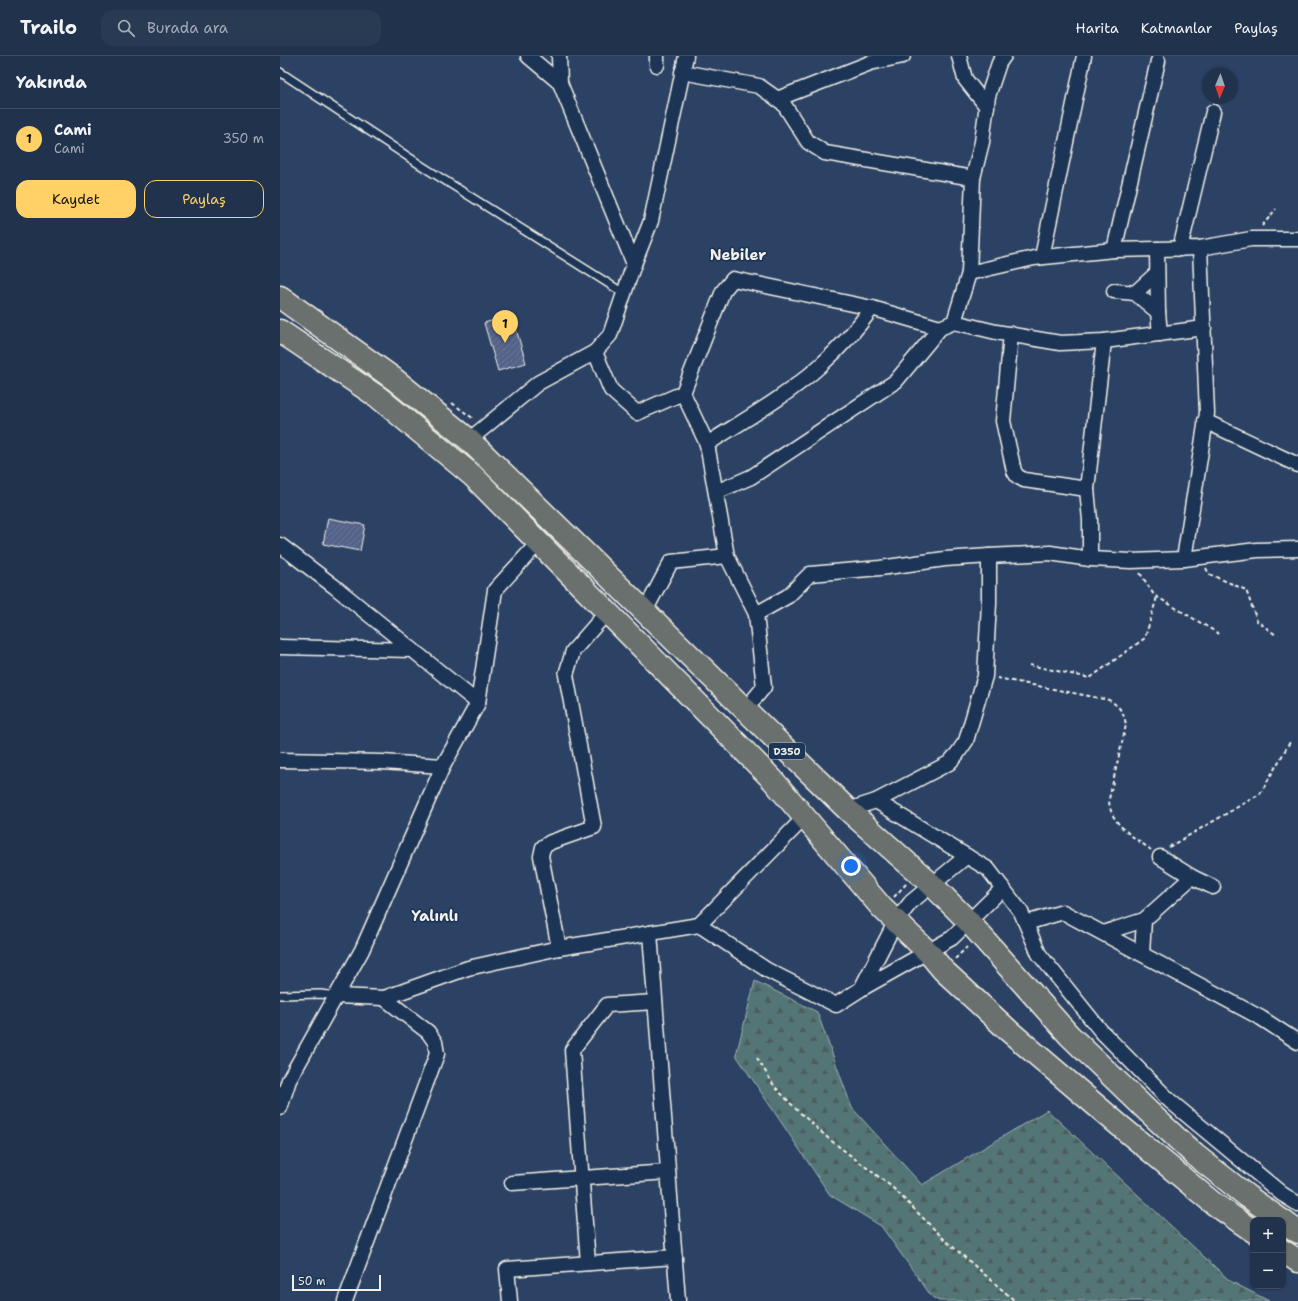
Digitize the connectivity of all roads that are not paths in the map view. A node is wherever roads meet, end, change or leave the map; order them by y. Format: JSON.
{"nodes":[{"id":1,"x":528,"y":56,"type":"edge"},
{"id":2,"x":560,"y":56,"type":"edge"},
{"id":3,"x":686,"y":56,"type":"edge"},
{"id":4,"x":903,"y":56,"type":"edge"},
{"id":5,"x":959,"y":56,"type":"edge"},
{"id":6,"x":1004,"y":56,"type":"edge"},
{"id":7,"x":1084,"y":56,"type":"edge"},
{"id":8,"x":1158,"y":61,"type":"dead end"},
{"id":9,"x":280,"y":72,"type":"edge"},
{"id":10,"x":682,"y":72,"type":"junction"},
{"id":11,"x":560,"y":83,"type":"junction"},
{"id":12,"x":777,"y":99,"type":"junction"},
{"id":13,"x":987,"y":107,"type":"junction"},
{"id":14,"x":1213,"y":112,"type":"dead end"},
{"id":15,"x":973,"y":178,"type":"junction"},
{"id":16,"x":1298,"y":239,"type":"edge"},
{"id":17,"x":1200,"y":248,"type":"junction"},
{"id":18,"x":1157,"y":249,"type":"junction"},
{"id":19,"x":1180,"y":249,"type":"junction"},
{"id":20,"x":1114,"y":250,"type":"junction"},
{"id":21,"x":1042,"y":257,"type":"junction"},
{"id":22,"x":634,"y":264,"type":"junction"},
{"id":23,"x":969,"y":273,"type":"junction"},
{"id":24,"x":1158,"y":273,"type":"junction"},
{"id":25,"x":1114,"y":291,"type":"dead end"},
{"id":26,"x":1135,"y":293,"type":"junction"},
{"id":27,"x":625,"y":294,"type":"junction"},
{"id":28,"x":280,"y":297,"type":"edge"},
{"id":29,"x":872,"y":308,"type":"junction"},
{"id":30,"x":1158,"y":312,"type":"junction"},
{"id":31,"x":954,"y":322,"type":"junction"},
{"id":32,"x":940,"y":328,"type":"junction"},
{"id":33,"x":1204,"y":328,"type":"junction"},
{"id":34,"x":280,"y":331,"type":"edge"},
{"id":35,"x":1011,"y":334,"type":"junction"},
{"id":36,"x":1160,"y":334,"type":"junction"},
{"id":37,"x":1104,"y":341,"type":"junction"},
{"id":38,"x":595,"y":352,"type":"junction"},
{"id":39,"x":683,"y":393,"type":"junction"},
{"id":40,"x":1205,"y":421,"type":"junction"},
{"id":41,"x":477,"y":434,"type":"junction"},
{"id":42,"x":707,"y":444,"type":"junction"},
{"id":43,"x":1298,"y":465,"type":"edge"},
{"id":44,"x":1087,"y":489,"type":"junction"},
{"id":45,"x":716,"y":492,"type":"junction"},
{"id":46,"x":538,"y":543,"type":"junction"},
{"id":47,"x":280,"y":545,"type":"edge"},
{"id":48,"x":1298,"y":549,"type":"edge"},
{"id":49,"x":727,"y":556,"type":"junction"},
{"id":50,"x":989,"y":556,"type":"junction"},
{"id":51,"x":1090,"y":559,"type":"junction"},
{"id":52,"x":1184,"y":559,"type":"junction"},
{"id":53,"x":645,"y":611,"type":"junction"},
{"id":54,"x":607,"y":612,"type":"junction"},
{"id":55,"x":756,"y":614,"type":"junction"},
{"id":56,"x":280,"y":647,"type":"edge"},
{"id":57,"x":412,"y":650,"type":"junction"},
{"id":58,"x":478,"y":703,"type":"junction"},
{"id":59,"x":745,"y":710,"type":"junction"},
{"id":60,"x":280,"y":760,"type":"edge"},
{"id":61,"x":443,"y":766,"type":"junction"},
{"id":62,"x":876,"y":801,"type":"junction"},
{"id":63,"x":848,"y":810,"type":"junction"},
{"id":64,"x":805,"y":817,"type":"junction"},
{"id":65,"x":967,"y":856,"type":"junction"},
{"id":66,"x":1160,"y":857,"type":"road end"},
{"id":67,"x":1192,"y":877,"type":"junction"},
{"id":68,"x":925,"y":879,"type":"junction"},
{"id":69,"x":1003,"y":888,"type":"junction"},
{"id":70,"x":1213,"y":888,"type":"dead end"},
{"id":71,"x":889,"y":915,"type":"junction"},
{"id":72,"x":1144,"y":920,"type":"junction"},
{"id":73,"x":1026,"y":924,"type":"junction"},
{"id":74,"x":700,"y":925,"type":"junction"},
{"id":75,"x":974,"y":927,"type":"junction"},
{"id":76,"x":650,"y":933,"type":"junction"},
{"id":77,"x":1103,"y":933,"type":"junction"},
{"id":78,"x":559,"y":948,"type":"junction"},
{"id":79,"x":928,"y":952,"type":"junction"},
{"id":80,"x":1142,"y":954,"type":"junction"},
{"id":81,"x":861,"y":989,"type":"junction"},
{"id":82,"x":280,"y":995,"type":"edge"},
{"id":83,"x":337,"y":996,"type":"junction"},
{"id":84,"x":384,"y":998,"type":"junction"},
{"id":85,"x":656,"y":1002,"type":"junction"},
{"id":86,"x":1298,"y":1042,"type":"edge"},
{"id":87,"x":284,"y":1081,"type":"edge"},
{"id":88,"x":280,"y":1108,"type":"edge"},
{"id":89,"x":668,"y":1172,"type":"junction"},
{"id":90,"x":582,"y":1178,"type":"junction"},
{"id":91,"x":512,"y":1183,"type":"dead end"},
{"id":92,"x":1298,"y":1204,"type":"edge"},
{"id":93,"x":1276,"y":1217,"type":"edge"},
{"id":94,"x":1286,"y":1224,"type":"edge"},
{"id":95,"x":1250,"y":1229,"type":"edge"},
{"id":96,"x":1298,"y":1232,"type":"edge"},
{"id":97,"x":1286,"y":1253,"type":"edge"},
{"id":98,"x":675,"y":1257,"type":"junction"},
{"id":99,"x":1298,"y":1261,"type":"edge"},
{"id":100,"x":588,"y":1263,"type":"junction"},
{"id":101,"x":345,"y":1301,"type":"edge"},
{"id":102,"x":510,"y":1301,"type":"edge"},
{"id":103,"x":678,"y":1301,"type":"edge"}],
"edges":[{"from":1,"to":11,"type":"street"},
{"from":2,"to":11,"type":"street"},
{"from":3,"to":10,"type":"street"},
{"from":4,"to":12,"type":"street"},
{"from":5,"to":13,"type":"street"},
{"from":6,"to":13,"type":"street"},
{"from":7,"to":21,"type":"street"},
{"from":8,"to":20,"type":"street"},
{"from":9,"to":27,"type":"lane"},
{"from":10,"to":12,"type":"street"},
{"from":10,"to":22,"type":"street"},
{"from":11,"to":22,"type":"street"},
{"from":12,"to":15,"type":"street"},
{"from":13,"to":15,"type":"street"},
{"from":14,"to":19,"type":"street"},
{"from":15,"to":23,"type":"street"},
{"from":16,"to":17,"type":"street"},
{"from":17,"to":19,"type":"street"},
{"from":17,"to":33,"type":"street"},
{"from":18,"to":19,"type":"street"},
{"from":18,"to":20,"type":"street"},
{"from":18,"to":24,"type":"street"},
{"from":20,"to":21,"type":"street"},
{"from":21,"to":23,"type":"street"},
{"from":22,"to":27,"type":"street"},
{"from":23,"to":31,"type":"street"},
{"from":24,"to":26,"type":"street"},
{"from":24,"to":30,"type":"street"},
{"from":25,"to":26,"type":"street"},
{"from":26,"to":30,"type":"street"},
{"from":27,"to":38,"type":"street"},
{"from":28,"to":41,"type":"highway","number":"D350"},
{"from":29,"to":32,"type":"street"},
{"from":29,"to":39,"type":"street"},
{"from":29,"to":42,"type":"street"},
{"from":30,"to":36,"type":"street"},
{"from":31,"to":32,"type":"street"},
{"from":31,"to":35,"type":"street"},
{"from":32,"to":45,"type":"street"},
{"from":33,"to":36,"type":"street"},
{"from":33,"to":40,"type":"street"},
{"from":34,"to":46,"type":"highway","number":"D350"},
{"from":35,"to":37,"type":"street"},
{"from":35,"to":44,"type":"street"},
{"from":36,"to":37,"type":"street"},
{"from":37,"to":44,"type":"street"},
{"from":38,"to":39,"type":"street"},
{"from":38,"to":41,"type":"street"},
{"from":39,"to":42,"type":"street"},
{"from":40,"to":43,"type":"street"},
{"from":40,"to":52,"type":"street"},
{"from":41,"to":53,"type":"highway","number":"D350"},
{"from":42,"to":45,"type":"street"},
{"from":44,"to":51,"type":"street"},
{"from":45,"to":49,"type":"street"},
{"from":46,"to":54,"type":"highway","number":"D350"},
{"from":46,"to":58,"type":"street"},
{"from":47,"to":57,"type":"street"},
{"from":48,"to":52,"type":"street"},
{"from":49,"to":53,"type":"street"},
{"from":49,"to":55,"type":"street"},
{"from":50,"to":51,"type":"street"},
{"from":50,"to":55,"type":"street"},
{"from":50,"to":62,"type":"street"},
{"from":51,"to":52,"type":"street"},
{"from":53,"to":59,"type":"highway","number":"D350"},
{"from":54,"to":64,"type":"highway","number":"D350"},
{"from":54,"to":78,"type":"street"},
{"from":55,"to":59,"type":"street"},
{"from":56,"to":57,"type":"street"},
{"from":57,"to":58,"type":"street"},
{"from":58,"to":61,"type":"street"},
{"from":59,"to":63,"type":"highway","number":"D350"},
{"from":60,"to":61,"type":"street"},
{"from":61,"to":83,"type":"street"},
{"from":62,"to":63,"type":"street"},
{"from":62,"to":65,"type":"street"},
{"from":63,"to":68,"type":"highway","number":"D350"},
{"from":64,"to":71,"type":"highway","number":"D350"},
{"from":64,"to":74,"type":"street"},
{"from":65,"to":68,"type":"street"},
{"from":65,"to":69,"type":"street"},
{"from":66,"to":67,"type":"street"},
{"from":67,"to":70,"type":"street"},
{"from":67,"to":72,"type":"street"},
{"from":68,"to":71,"type":"street"},
{"from":68,"to":75,"type":"highway","number":"D350"},
{"from":69,"to":73,"type":"street"},
{"from":69,"to":75,"type":"street"},
{"from":71,"to":79,"type":"highway","number":"D350"},
{"from":71,"to":81,"type":"street"},
{"from":72,"to":77,"type":"street"},
{"from":72,"to":80,"type":"street"},
{"from":73,"to":77,"type":"street"},
{"from":73,"to":92,"type":"street"},
{"from":74,"to":76,"type":"street"},
{"from":74,"to":81,"type":"street"},
{"from":75,"to":79,"type":"street"},
{"from":75,"to":93,"type":"highway","number":"D350"},
{"from":76,"to":78,"type":"street"},
{"from":76,"to":85,"type":"street"},
{"from":77,"to":80,"type":"street"},
{"from":78,"to":84,"type":"street"},
{"from":79,"to":81,"type":"street"},
{"from":79,"to":95,"type":"highway","number":"D350"},
{"from":80,"to":86,"type":"street"},
{"from":82,"to":83,"type":"lane"},
{"from":83,"to":84,"type":"street"},
{"from":83,"to":87,"type":"street"},
{"from":84,"to":101,"type":"street"},
{"from":85,"to":89,"type":"street"},
{"from":85,"to":90,"type":"street"},
{"from":87,"to":88,"type":"street"},
{"from":89,"to":90,"type":"street"},
{"from":89,"to":98,"type":"street"},
{"from":90,"to":91,"type":"street"},
{"from":90,"to":100,"type":"street"},
{"from":94,"to":96,"type":"highway","number":"D350"},
{"from":97,"to":99,"type":"highway"},
{"from":98,"to":100,"type":"street"},
{"from":98,"to":103,"type":"street"},
{"from":100,"to":102,"type":"street"}]}
